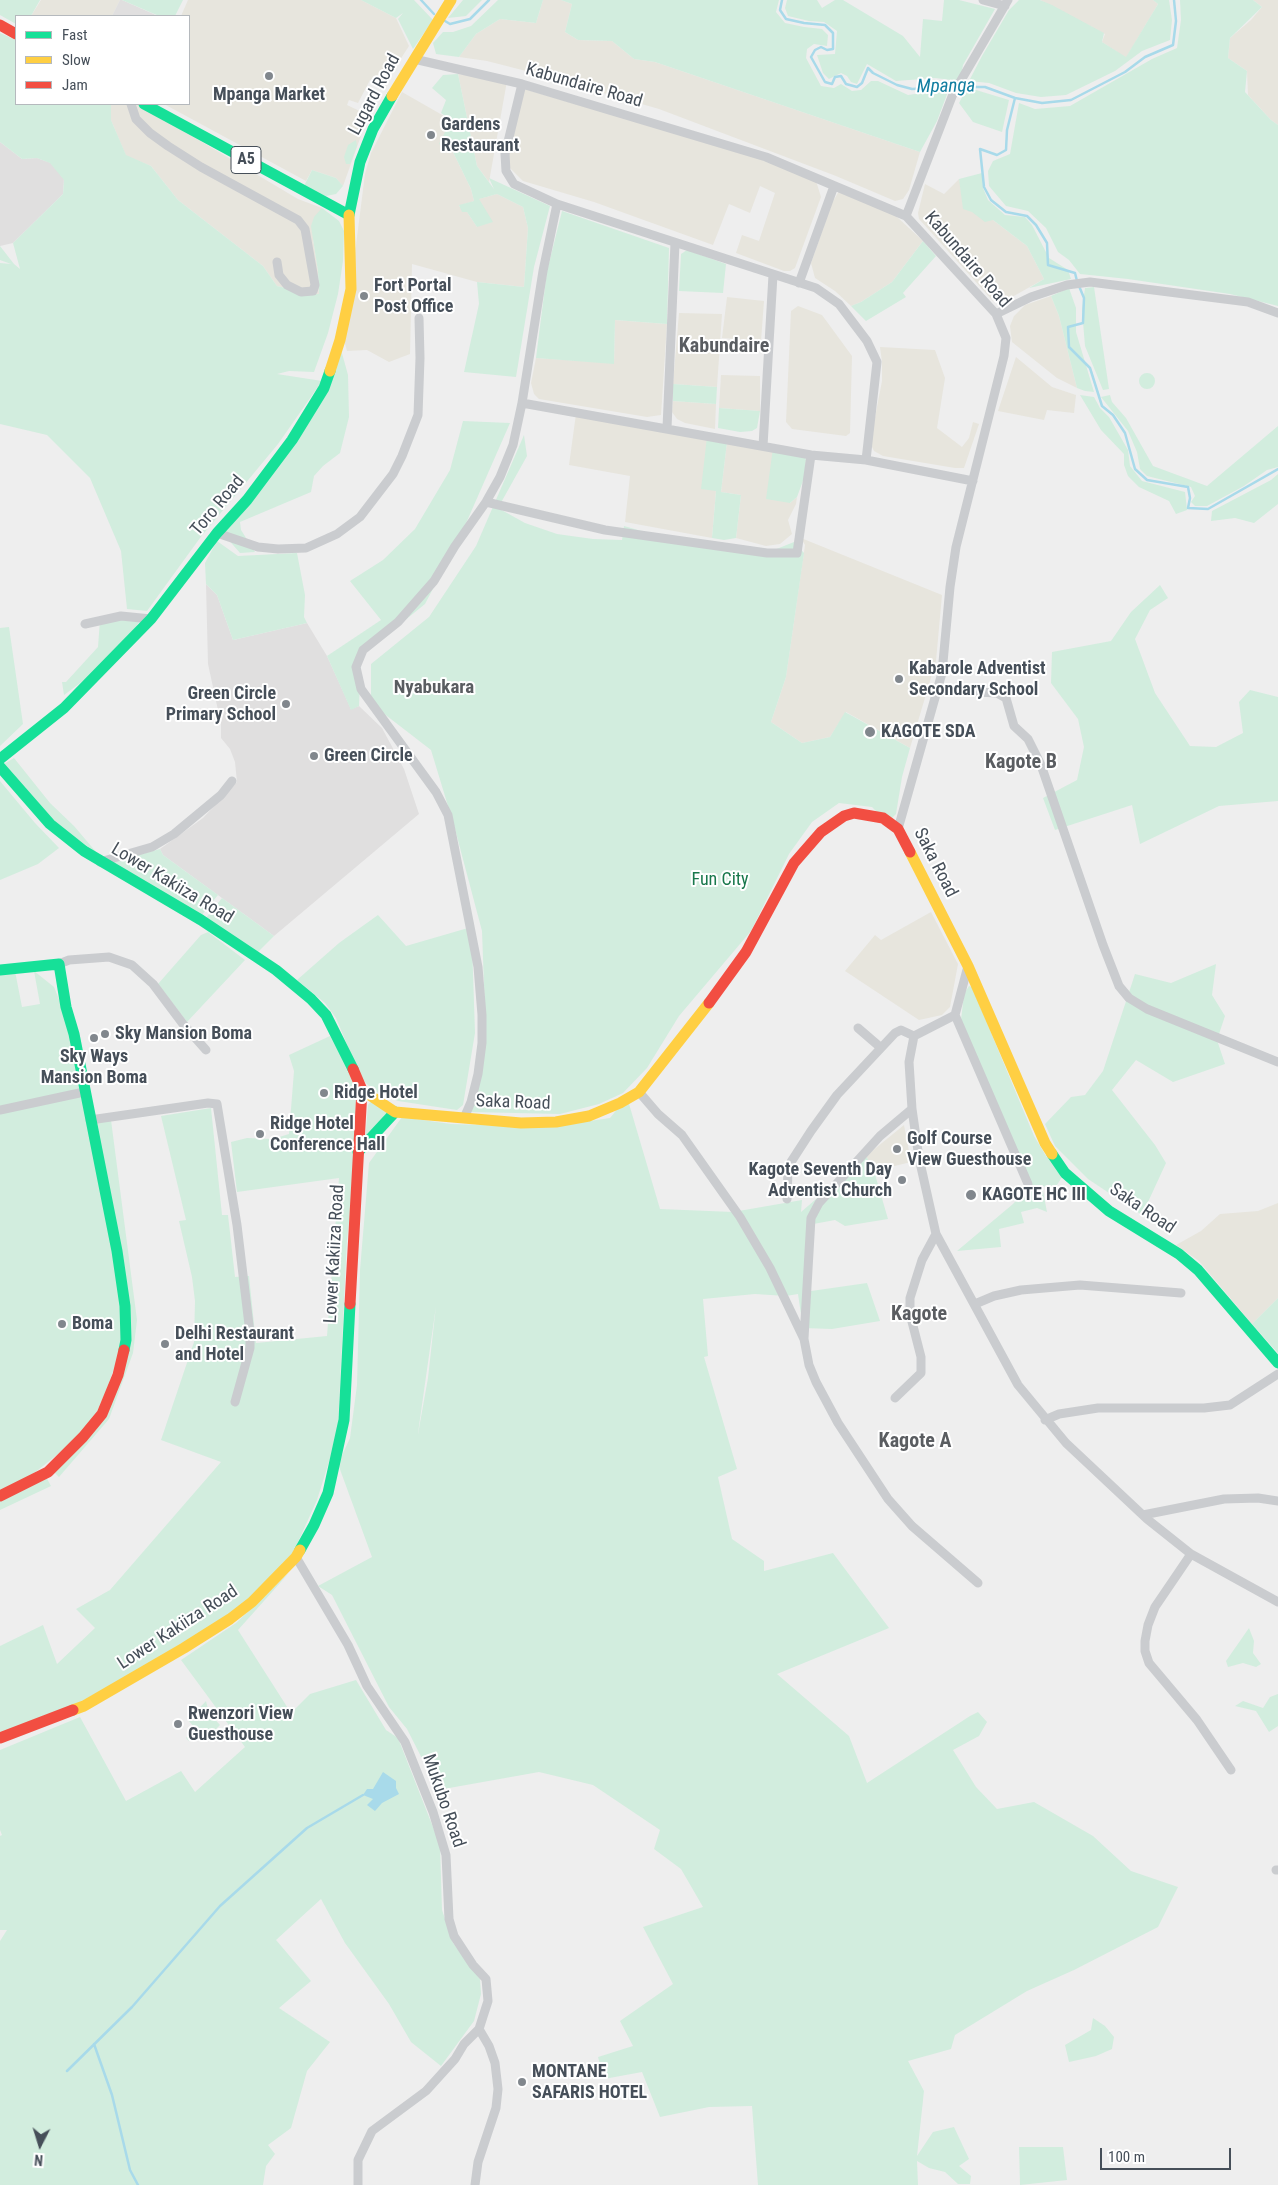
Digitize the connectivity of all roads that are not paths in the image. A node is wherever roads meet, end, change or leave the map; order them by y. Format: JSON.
{"nodes":[{"id":1,"x":451,"y":0,"type":"edge"},
{"id":2,"x":983,"y":0,"type":"edge"},
{"id":3,"x":1006,"y":3,"type":"edge"},
{"id":4,"x":0,"y":25,"type":"edge"},
{"id":5,"x":15,"y":33,"type":"edge"},
{"id":6,"x":414,"y":59,"type":"junction"},
{"id":7,"x":522,"y":84,"type":"junction"},
{"id":8,"x":131,"y":105,"type":"edge"},
{"id":9,"x":146,"y":105,"type":"edge"},
{"id":10,"x":834,"y":186,"type":"junction"},
{"id":11,"x":558,"y":204,"type":"junction"},
{"id":12,"x":349,"y":215,"type":"junction"},
{"id":13,"x":906,"y":216,"type":"junction"},
{"id":14,"x":675,"y":243,"type":"junction"},
{"id":15,"x":277,"y":262,"type":"dead end"},
{"id":16,"x":773,"y":275,"type":"junction"},
{"id":17,"x":799,"y":283,"type":"junction"},
{"id":18,"x":1278,"y":313,"type":"edge"},
{"id":19,"x":996,"y":314,"type":"junction"},
{"id":20,"x":419,"y":318,"type":"dead end"},
{"id":21,"x":522,"y":404,"type":"junction"},
{"id":22,"x":667,"y":428,"type":"junction"},
{"id":23,"x":763,"y":446,"type":"junction"},
{"id":24,"x":811,"y":455,"type":"junction"},
{"id":25,"x":866,"y":460,"type":"junction"},
{"id":26,"x":973,"y":482,"type":"junction"},
{"id":27,"x":486,"y":502,"type":"junction"},
{"id":28,"x":217,"y":533,"type":"junction"},
{"id":29,"x":151,"y":619,"type":"junction"},
{"id":30,"x":85,"y":624,"type":"dead end"},
{"id":31,"x":938,"y":690,"type":"junction"},
{"id":32,"x":0,"y":759,"type":"edge"},
{"id":33,"x":0,"y":767,"type":"edge"},
{"id":34,"x":232,"y":781,"type":"dead end"},
{"id":35,"x":898,"y":829,"type":"junction"},
{"id":36,"x":100,"y":862,"type":"junction"},
{"id":37,"x":59,"y":964,"type":"junction"},
{"id":38,"x":968,"y":966,"type":"junction"},
{"id":39,"x":0,"y":970,"type":"edge"},
{"id":40,"x":956,"y":1015,"type":"junction"},
{"id":41,"x":858,"y":1028,"type":"dead end"},
{"id":42,"x":914,"y":1036,"type":"junction"},
{"id":43,"x":880,"y":1047,"type":"junction"},
{"id":44,"x":206,"y":1050,"type":"dead end"},
{"id":45,"x":1278,"y":1062,"type":"edge"},
{"id":46,"x":362,"y":1090,"type":"junction"},
{"id":47,"x":84,"y":1092,"type":"junction"},
{"id":48,"x":639,"y":1092,"type":"junction"},
{"id":49,"x":912,"y":1109,"type":"junction"},
{"id":50,"x":0,"y":1110,"type":"edge"},
{"id":51,"x":395,"y":1112,"type":"junction"},
{"id":52,"x":464,"y":1118,"type":"junction"},
{"id":53,"x":90,"y":1120,"type":"junction"},
{"id":54,"x":358,"y":1152,"type":"junction"},
{"id":55,"x":1028,"y":1184,"type":"dead end"},
{"id":56,"x":787,"y":1199,"type":"dead end"},
{"id":57,"x":936,"y":1234,"type":"junction"},
{"id":58,"x":1181,"y":1293,"type":"dead end"},
{"id":59,"x":975,"y":1304,"type":"junction"},
{"id":60,"x":804,"y":1339,"type":"junction"},
{"id":61,"x":1278,"y":1363,"type":"edge"},
{"id":62,"x":1278,"y":1374,"type":"edge"},
{"id":63,"x":895,"y":1398,"type":"dead end"},
{"id":64,"x":235,"y":1402,"type":"dead end"},
{"id":65,"x":1045,"y":1420,"type":"junction"},
{"id":66,"x":0,"y":1496,"type":"edge"},
{"id":67,"x":1278,"y":1501,"type":"edge"},
{"id":68,"x":1143,"y":1515,"type":"junction"},
{"id":69,"x":1191,"y":1554,"type":"junction"},
{"id":70,"x":296,"y":1557,"type":"junction"},
{"id":71,"x":978,"y":1583,"type":"dead end"},
{"id":72,"x":1278,"y":1602,"type":"edge"},
{"id":73,"x":0,"y":1738,"type":"edge"},
{"id":74,"x":1231,"y":1770,"type":"dead end"},
{"id":75,"x":479,"y":2029,"type":"junction"},
{"id":76,"x":358,"y":2185,"type":"edge"},
{"id":77,"x":475,"y":2185,"type":"edge"}],
"edges":[{"from":1,"to":6,"type":"main road","name":"Lugard Road"},
{"from":2,"to":3,"type":"street"},
{"from":3,"to":13,"type":"street"},
{"from":4,"to":5,"type":"main road"},
{"from":6,"to":7,"type":"street","name":"Kabundaire Road"},
{"from":6,"to":12,"type":"main road","name":"Lugard Road"},
{"from":7,"to":10,"type":"street","name":"Kabundaire Road"},
{"from":7,"to":11,"type":"street"},
{"from":8,"to":15,"type":"street"},
{"from":9,"to":12,"type":"main road","number":"A5"},
{"from":10,"to":13,"type":"street","name":"Kabundaire Road"},
{"from":10,"to":17,"type":"street"},
{"from":11,"to":14,"type":"street"},
{"from":11,"to":21,"type":"street"},
{"from":12,"to":28,"type":"main road","name":"Toro Road"},
{"from":13,"to":19,"type":"street","name":"Kabundaire Road"},
{"from":14,"to":16,"type":"street"},
{"from":14,"to":22,"type":"street"},
{"from":16,"to":17,"type":"street"},
{"from":16,"to":23,"type":"street"},
{"from":17,"to":25,"type":"street"},
{"from":18,"to":19,"type":"street"},
{"from":19,"to":26,"type":"street","name":"Kabundaire Road"},
{"from":20,"to":28,"type":"street"},
{"from":21,"to":22,"type":"street"},
{"from":21,"to":27,"type":"street"},
{"from":22,"to":23,"type":"street"},
{"from":23,"to":24,"type":"street"},
{"from":24,"to":25,"type":"street"},
{"from":24,"to":27,"type":"street"},
{"from":25,"to":26,"type":"street"},
{"from":26,"to":31,"type":"street","name":"Kabundaire Road"},
{"from":27,"to":52,"type":"street"},
{"from":28,"to":29,"type":"main road","name":"Toro Road"},
{"from":29,"to":30,"type":"street"},
{"from":29,"to":32,"type":"main road","name":"Toro Road"},
{"from":31,"to":35,"type":"street","name":"Kabundaire Road"},
{"from":31,"to":45,"type":"street"},
{"from":33,"to":36,"type":"main road","name":"Lower Kakiiza Road"},
{"from":34,"to":36,"type":"street"},
{"from":35,"to":38,"type":"main road","name":"Saka Road"},
{"from":35,"to":48,"type":"main road","name":"Saka Road"},
{"from":36,"to":46,"type":"main road","name":"Lower Kakiiza Road"},
{"from":37,"to":39,"type":"main road"},
{"from":37,"to":44,"type":"street"},
{"from":37,"to":47,"type":"main road"},
{"from":38,"to":40,"type":"street"},
{"from":38,"to":61,"type":"main road","name":"Saka Road"},
{"from":40,"to":42,"type":"street"},
{"from":40,"to":55,"type":"street"},
{"from":41,"to":43,"type":"street"},
{"from":42,"to":43,"type":"street"},
{"from":42,"to":49,"type":"street"},
{"from":43,"to":56,"type":"street"},
{"from":46,"to":51,"type":"main road","name":"Saka Road"},
{"from":46,"to":54,"type":"main road","name":"Lower Kakiiza Road"},
{"from":47,"to":50,"type":"street"},
{"from":47,"to":53,"type":"main road"},
{"from":48,"to":52,"type":"main road","name":"Saka Road"},
{"from":48,"to":60,"type":"street"},
{"from":49,"to":57,"type":"street"},
{"from":49,"to":60,"type":"street"},
{"from":51,"to":52,"type":"main road","name":"Saka Road"},
{"from":51,"to":54,"type":"main road"},
{"from":53,"to":64,"type":"street"},
{"from":53,"to":66,"type":"main road"},
{"from":54,"to":70,"type":"main road","name":"Lower Kakiiza Road"},
{"from":57,"to":59,"type":"street"},
{"from":57,"to":63,"type":"street"},
{"from":58,"to":59,"type":"street"},
{"from":59,"to":65,"type":"street"},
{"from":60,"to":71,"type":"street"},
{"from":62,"to":65,"type":"street"},
{"from":65,"to":68,"type":"street"},
{"from":67,"to":68,"type":"street"},
{"from":68,"to":69,"type":"street"},
{"from":69,"to":72,"type":"street"},
{"from":69,"to":74,"type":"street"},
{"from":70,"to":73,"type":"main road","name":"Lower Kakiiza Road"},
{"from":70,"to":75,"type":"street","name":"Mukubo Road"},
{"from":75,"to":76,"type":"street"},
{"from":75,"to":77,"type":"street"}]}
